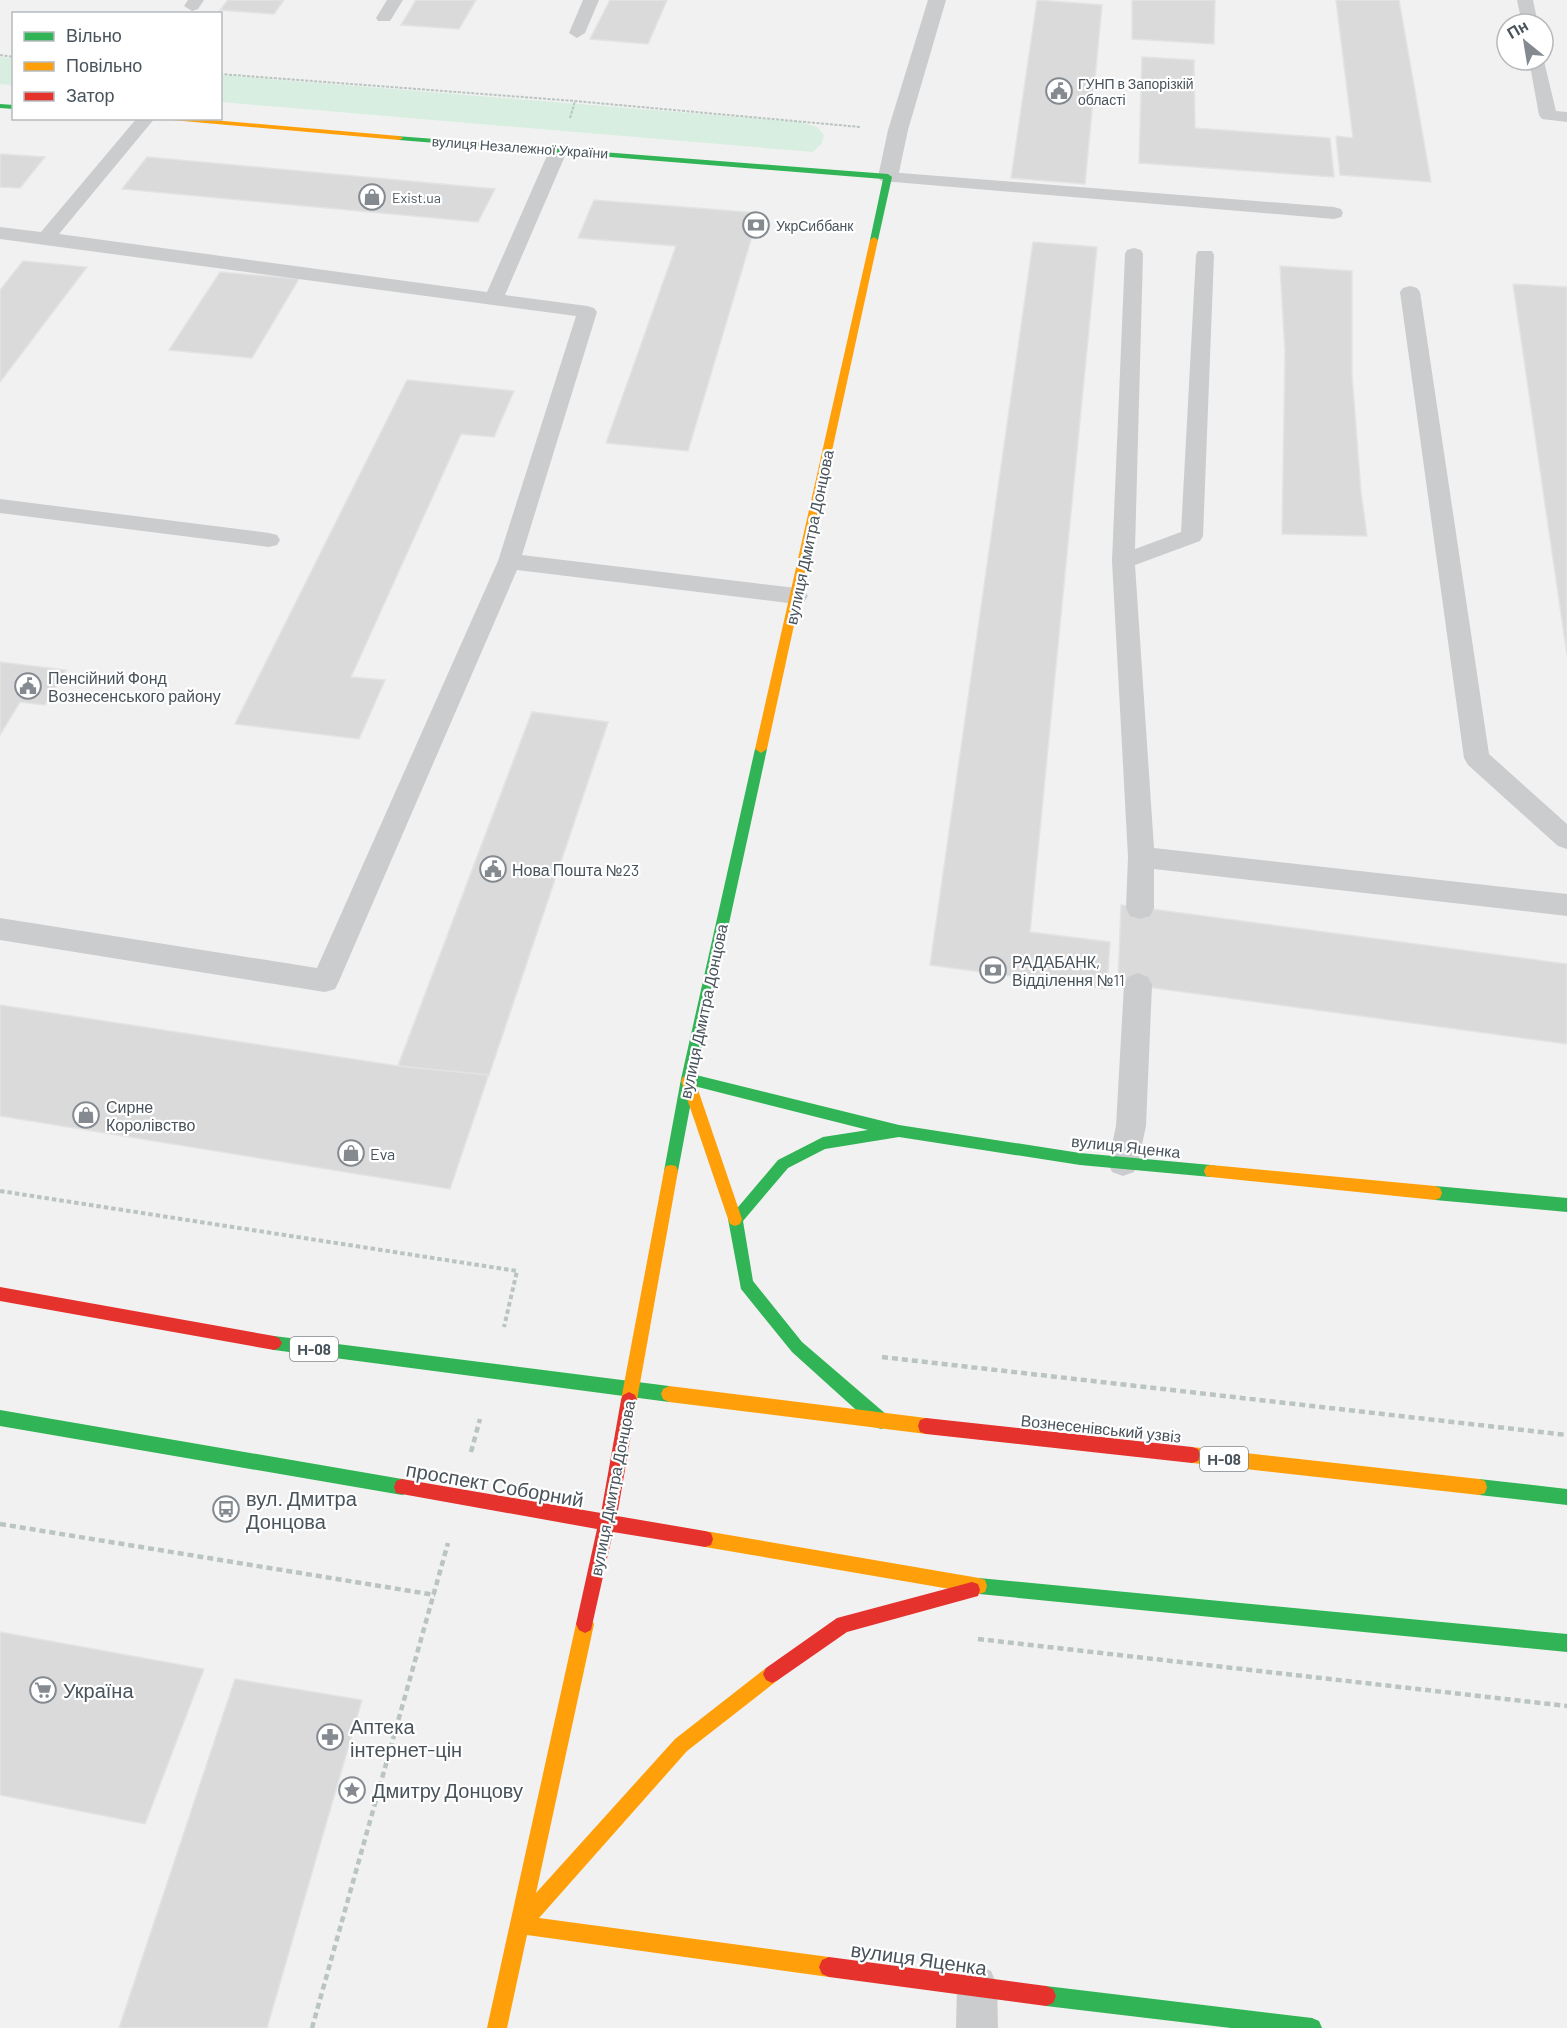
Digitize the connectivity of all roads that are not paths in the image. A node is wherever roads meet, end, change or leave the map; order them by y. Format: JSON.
{"nodes":[{"id":1,"x":395,"y":0,"type":"edge"},
{"id":2,"x":591,"y":0,"type":"edge"},
{"id":3,"x":936,"y":0,"type":"edge"},
{"id":4,"x":384,"y":18,"type":"dead end"},
{"id":5,"x":577,"y":33,"type":"dead end"},
{"id":6,"x":1539,"y":72,"type":"edge"},
{"id":7,"x":1567,"y":117,"type":"edge"},
{"id":8,"x":145,"y":120,"type":"edge"},
{"id":9,"x":179,"y":120,"type":"edge"},
{"id":10,"x":560,"y":149,"type":"junction"},
{"id":11,"x":888,"y":177,"type":"junction"},
{"id":12,"x":1334,"y":213,"type":"dead end"},
{"id":13,"x":0,"y":233,"type":"edge"},
{"id":14,"x":46,"y":238,"type":"junction"},
{"id":15,"x":1134,"y":254,"type":"dead end"},
{"id":16,"x":1205,"y":255,"type":"dead end"},
{"id":17,"x":1410,"y":292,"type":"dead end"},
{"id":18,"x":494,"y":299,"type":"junction"},
{"id":19,"x":0,"y":506,"type":"edge"},
{"id":20,"x":269,"y":540,"type":"dead end"},
{"id":21,"x":509,"y":561,"type":"junction"},
{"id":22,"x":1123,"y":561,"type":"junction"},
{"id":23,"x":796,"y":596,"type":"junction"},
{"id":24,"x":1567,"y":839,"type":"edge"},
{"id":25,"x":1141,"y":857,"type":"junction"},
{"id":26,"x":1567,"y":906,"type":"edge"},
{"id":27,"x":1140,"y":908,"type":"dead end"},
{"id":28,"x":0,"y":929,"type":"edge"},
{"id":29,"x":1138,"y":985,"type":"dead end"},
{"id":30,"x":688,"y":1079,"type":"junction"},
{"id":31,"x":899,"y":1131,"type":"junction"},
{"id":32,"x":1123,"y":1163,"type":"junction"},
{"id":33,"x":1567,"y":1204,"type":"edge"},
{"id":34,"x":735,"y":1219,"type":"junction"},
{"id":35,"x":0,"y":1294,"type":"edge"},
{"id":36,"x":631,"y":1390,"type":"junction"},
{"id":37,"x":0,"y":1418,"type":"edge"},
{"id":38,"x":882,"y":1421,"type":"junction"},
{"id":39,"x":1567,"y":1497,"type":"edge"},
{"id":40,"x":607,"y":1523,"type":"junction"},
{"id":41,"x":984,"y":1587,"type":"junction"},
{"id":42,"x":1567,"y":1643,"type":"edge"},
{"id":43,"x":520,"y":1924,"type":"junction"},
{"id":44,"x":977,"y":1985,"type":"junction"},
{"id":45,"x":497,"y":2028,"type":"edge"},
{"id":46,"x":977,"y":2028,"type":"edge"},
{"id":47,"x":1312,"y":2028,"type":"edge"}],
"edges":[{"from":1,"to":4,"type":"lane"},
{"from":2,"to":5,"type":"lane"},
{"from":3,"to":11,"type":"street","name":"вулиця Дмитра Донцова"},
{"from":6,"to":7,"type":"lane"},
{"from":8,"to":14,"type":"lane"},
{"from":9,"to":10,"type":"street","name":"вулиця Незалежної України"},
{"from":10,"to":11,"type":"street","name":"вулиця Незалежної України"},
{"from":10,"to":18,"type":"lane"},
{"from":11,"to":12,"type":"lane"},
{"from":11,"to":23,"type":"street","name":"вулиця Дмитра Донцова"},
{"from":13,"to":14,"type":"lane"},
{"from":14,"to":18,"type":"lane"},
{"from":15,"to":22,"type":"lane"},
{"from":16,"to":22,"type":"lane"},
{"from":17,"to":24,"type":"lane"},
{"from":18,"to":21,"type":"lane"},
{"from":19,"to":20,"type":"lane"},
{"from":21,"to":23,"type":"lane"},
{"from":21,"to":28,"type":"lane"},
{"from":22,"to":25,"type":"lane"},
{"from":23,"to":30,"type":"street","name":"вулиця Дмитра Донцова"},
{"from":25,"to":26,"type":"lane"},
{"from":25,"to":27,"type":"lane"},
{"from":29,"to":32,"type":"lane"},
{"from":30,"to":31,"type":"street","name":"вулиця Яценка"},
{"from":30,"to":34,"type":"street"},
{"from":30,"to":36,"type":"street","name":"вулиця Дмитра Донцова"},
{"from":31,"to":32,"type":"street","name":"вулиця Яценка"},
{"from":31,"to":34,"type":"street"},
{"from":32,"to":33,"type":"street","name":"вулиця Яценка"},
{"from":34,"to":38,"type":"street"},
{"from":35,"to":36,"type":"street","number":"Н-08"},
{"from":36,"to":38,"type":"street","number":"Н-08"},
{"from":36,"to":40,"type":"street","name":"вулиця Дмитра Донцова"},
{"from":37,"to":40,"type":"street","name":"проспект Соборний"},
{"from":38,"to":39,"type":"street","name":"Вознесенівський узвіз","number":"Н-08"},
{"from":40,"to":41,"type":"street","name":"проспект Соборний"},
{"from":40,"to":43,"type":"street","name":"вулиця Дмитра Донцова"},
{"from":41,"to":42,"type":"street"},
{"from":41,"to":43,"type":"street"},
{"from":43,"to":44,"type":"street","name":"вулиця Яценка"},
{"from":43,"to":45,"type":"street","name":"вулиця Дмитра Донцова"},
{"from":44,"to":46,"type":"lane"},
{"from":44,"to":47,"type":"street","name":"вулиця Яценка"}]}
